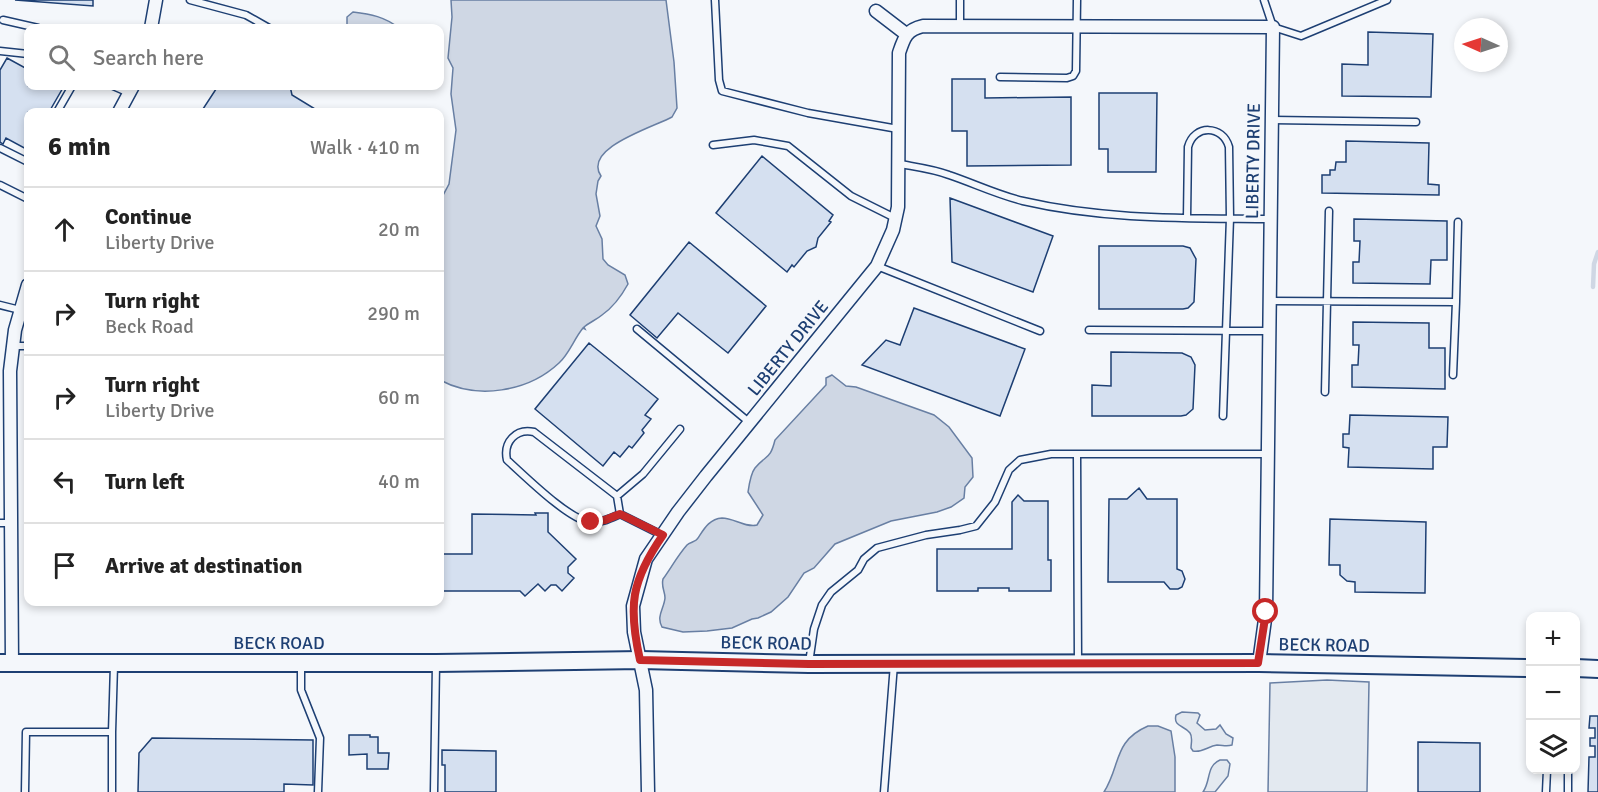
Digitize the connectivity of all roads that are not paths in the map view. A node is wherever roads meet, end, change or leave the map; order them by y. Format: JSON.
{"nodes":[{"id":1,"x":156,"y":0,"type":"edge"},
{"id":2,"x":190,"y":0,"type":"edge"},
{"id":3,"x":715,"y":0,"type":"edge"},
{"id":4,"x":960,"y":0,"type":"edge"},
{"id":5,"x":1077,"y":0,"type":"edge"},
{"id":6,"x":1264,"y":0,"type":"edge"},
{"id":7,"x":1387,"y":0,"type":"edge"},
{"id":8,"x":875,"y":5,"type":"edge"},
{"id":9,"x":3,"y":20,"type":"dead end"},
{"id":10,"x":152,"y":24,"type":"edge"},
{"id":11,"x":261,"y":24,"type":"edge"},
{"id":12,"x":24,"y":25,"type":"edge"},
{"id":13,"x":960,"y":26,"type":"junction"},
{"id":14,"x":1077,"y":27,"type":"junction"},
{"id":15,"x":1273,"y":27,"type":"junction"},
{"id":16,"x":906,"y":34,"type":"junction"},
{"id":17,"x":0,"y":51,"type":"edge"},
{"id":18,"x":24,"y":54,"type":"edge"},
{"id":19,"x":1000,"y":77,"type":"dead end"},
{"id":20,"x":70,"y":90,"type":"edge"},
{"id":21,"x":130,"y":90,"type":"edge"},
{"id":22,"x":59,"y":108,"type":"edge"},
{"id":23,"x":120,"y":108,"type":"edge"},
{"id":24,"x":1271,"y":120,"type":"junction"},
{"id":25,"x":1416,"y":122,"type":"dead end"},
{"id":26,"x":899,"y":129,"type":"junction"},
{"id":27,"x":712,"y":145,"type":"dead end"},
{"id":28,"x":0,"y":148,"type":"edge"},
{"id":29,"x":24,"y":160,"type":"edge"},
{"id":30,"x":900,"y":164,"type":"junction"},
{"id":31,"x":0,"y":184,"type":"edge"},
{"id":32,"x":24,"y":197,"type":"edge"},
{"id":33,"x":1329,"y":211,"type":"dead end"},
{"id":34,"x":896,"y":218,"type":"junction"},
{"id":35,"x":1187,"y":218,"type":"junction"},
{"id":36,"x":1230,"y":218,"type":"junction"},
{"id":37,"x":1270,"y":219,"type":"junction"},
{"id":38,"x":1458,"y":222,"type":"dead end"},
{"id":39,"x":877,"y":266,"type":"junction"},
{"id":40,"x":24,"y":298,"type":"edge"},
{"id":41,"x":1269,"y":301,"type":"junction"},
{"id":42,"x":1328,"y":302,"type":"junction"},
{"id":43,"x":1456,"y":302,"type":"junction"},
{"id":44,"x":0,"y":305,"type":"edge"},
{"id":45,"x":20,"y":310,"type":"junction"},
{"id":46,"x":637,"y":329,"type":"dead end"},
{"id":47,"x":1089,"y":330,"type":"dead end"},
{"id":48,"x":1040,"y":331,"type":"dead end"},
{"id":49,"x":1225,"y":331,"type":"junction"},
{"id":50,"x":1269,"y":332,"type":"junction"},
{"id":51,"x":13,"y":346,"type":"junction"},
{"id":52,"x":24,"y":346,"type":"edge"},
{"id":53,"x":1453,"y":375,"type":"dead end"},
{"id":54,"x":1325,"y":392,"type":"dead end"},
{"id":55,"x":5,"y":405,"type":"edge"},
{"id":56,"x":1223,"y":416,"type":"dead end"},
{"id":57,"x":750,"y":423,"type":"junction"},
{"id":58,"x":680,"y":429,"type":"dead end"},
{"id":59,"x":1077,"y":454,"type":"junction"},
{"id":60,"x":1267,"y":454,"type":"junction"},
{"id":61,"x":617,"y":496,"type":"junction"},
{"id":62,"x":620,"y":514,"type":"junction"},
{"id":63,"x":5,"y":523,"type":"edge"},
{"id":64,"x":663,"y":535,"type":"junction"},
{"id":65,"x":640,"y":660,"type":"junction"},
{"id":66,"x":6,"y":663,"type":"edge"},
{"id":67,"x":114,"y":663,"type":"junction"},
{"id":68,"x":301,"y":663,"type":"junction"},
{"id":69,"x":436,"y":663,"type":"junction"},
{"id":70,"x":1258,"y":663,"type":"junction"},
{"id":71,"x":809,"y":664,"type":"junction"},
{"id":72,"x":894,"y":664,"type":"junction"},
{"id":73,"x":1078,"y":665,"type":"junction"},
{"id":74,"x":1526,"y":668,"type":"edge"},
{"id":75,"x":1580,"y":668,"type":"edge"},
{"id":76,"x":1598,"y":669,"type":"edge"},
{"id":77,"x":112,"y":732,"type":"junction"},
{"id":78,"x":1547,"y":774,"type":"edge"},
{"id":79,"x":1568,"y":774,"type":"edge"},
{"id":80,"x":25,"y":792,"type":"edge"},
{"id":81,"x":112,"y":792,"type":"edge"},
{"id":82,"x":318,"y":792,"type":"edge"},
{"id":83,"x":434,"y":792,"type":"edge"},
{"id":84,"x":648,"y":792,"type":"edge"},
{"id":85,"x":884,"y":792,"type":"edge"},
{"id":86,"x":1546,"y":792,"type":"edge"},
{"id":87,"x":1568,"y":792,"type":"edge"}],
"edges":[{"from":1,"to":10,"type":"street"},
{"from":2,"to":11,"type":"lane"},
{"from":3,"to":26,"type":"lane"},
{"from":4,"to":13,"type":"lane"},
{"from":5,"to":14,"type":"lane"},
{"from":6,"to":15,"type":"lane"},
{"from":7,"to":15,"type":"lane"},
{"from":8,"to":16,"type":"street"},
{"from":9,"to":12,"type":"lane"},
{"from":13,"to":14,"type":"street"},
{"from":13,"to":16,"type":"street"},
{"from":14,"to":15,"type":"street"},
{"from":14,"to":19,"type":"lane"},
{"from":15,"to":24,"type":"street","name":"LIBERTY DRIVE"},
{"from":16,"to":26,"type":"street","name":"LIBERTY DRIVE"},
{"from":17,"to":18,"type":"lane"},
{"from":20,"to":22,"type":"lane"},
{"from":21,"to":23,"type":"street"},
{"from":24,"to":25,"type":"lane"},
{"from":24,"to":37,"type":"street","name":"LIBERTY DRIVE"},
{"from":26,"to":30,"type":"street","name":"LIBERTY DRIVE"},
{"from":27,"to":34,"type":"lane"},
{"from":28,"to":29,"type":"lane"},
{"from":30,"to":34,"type":"street","name":"LIBERTY DRIVE"},
{"from":30,"to":35,"type":"lane"},
{"from":31,"to":32,"type":"lane"},
{"from":33,"to":42,"type":"lane"},
{"from":34,"to":39,"type":"street","name":"LIBERTY DRIVE"},
{"from":35,"to":36,"type":"lane"},
{"from":35,"to":36,"type":"lane"},
{"from":36,"to":37,"type":"lane"},
{"from":36,"to":49,"type":"lane"},
{"from":37,"to":41,"type":"street","name":"LIBERTY DRIVE"},
{"from":38,"to":43,"type":"lane"},
{"from":39,"to":48,"type":"lane"},
{"from":39,"to":57,"type":"street","name":"LIBERTY DRIVE"},
{"from":40,"to":45,"type":"street"},
{"from":41,"to":42,"type":"lane"},
{"from":41,"to":50,"type":"street","name":"LIBERTY DRIVE"},
{"from":42,"to":43,"type":"lane"},
{"from":42,"to":54,"type":"lane"},
{"from":43,"to":53,"type":"lane"},
{"from":44,"to":45,"type":"lane"},
{"from":45,"to":51,"type":"street"},
{"from":46,"to":57,"type":"lane"},
{"from":47,"to":49,"type":"lane"},
{"from":49,"to":50,"type":"lane"},
{"from":49,"to":56,"type":"lane"},
{"from":50,"to":60,"type":"street","name":"LIBERTY DRIVE"},
{"from":51,"to":52,"type":"lane"},
{"from":51,"to":55,"type":"street"},
{"from":55,"to":63,"type":"street"},
{"from":57,"to":64,"type":"street","name":"LIBERTY DRIVE"},
{"from":58,"to":61,"type":"lane"},
{"from":59,"to":60,"type":"lane"},
{"from":59,"to":71,"type":"lane"},
{"from":59,"to":73,"type":"lane"},
{"from":60,"to":70,"type":"street","name":"LIBERTY DRIVE"},
{"from":61,"to":62,"type":"lane"},
{"from":61,"to":62,"type":"lane"},
{"from":62,"to":64,"type":"lane"},
{"from":63,"to":66,"type":"street"},
{"from":64,"to":65,"type":"street","name":"LIBERTY DRIVE"},
{"from":65,"to":69,"type":"street","name":"BECK ROAD"},
{"from":65,"to":71,"type":"street","name":"BECK ROAD"},
{"from":65,"to":84,"type":"street","name":"LIBERTY DRIVE"},
{"from":66,"to":67,"type":"street","name":"BECK ROAD"},
{"from":67,"to":68,"type":"street","name":"BECK ROAD"},
{"from":67,"to":77,"type":"lane"},
{"from":68,"to":69,"type":"street","name":"BECK ROAD"},
{"from":68,"to":82,"type":"lane"},
{"from":69,"to":83,"type":"lane"},
{"from":70,"to":73,"type":"street","name":"BECK ROAD"},
{"from":70,"to":74,"type":"street","name":"BECK ROAD"},
{"from":71,"to":72,"type":"street","name":"BECK ROAD"},
{"from":72,"to":73,"type":"street","name":"BECK ROAD"},
{"from":72,"to":85,"type":"lane"},
{"from":75,"to":76,"type":"street"},
{"from":77,"to":80,"type":"lane"},
{"from":77,"to":81,"type":"lane"},
{"from":78,"to":86,"type":"lane"},
{"from":79,"to":87,"type":"lane"}]}
